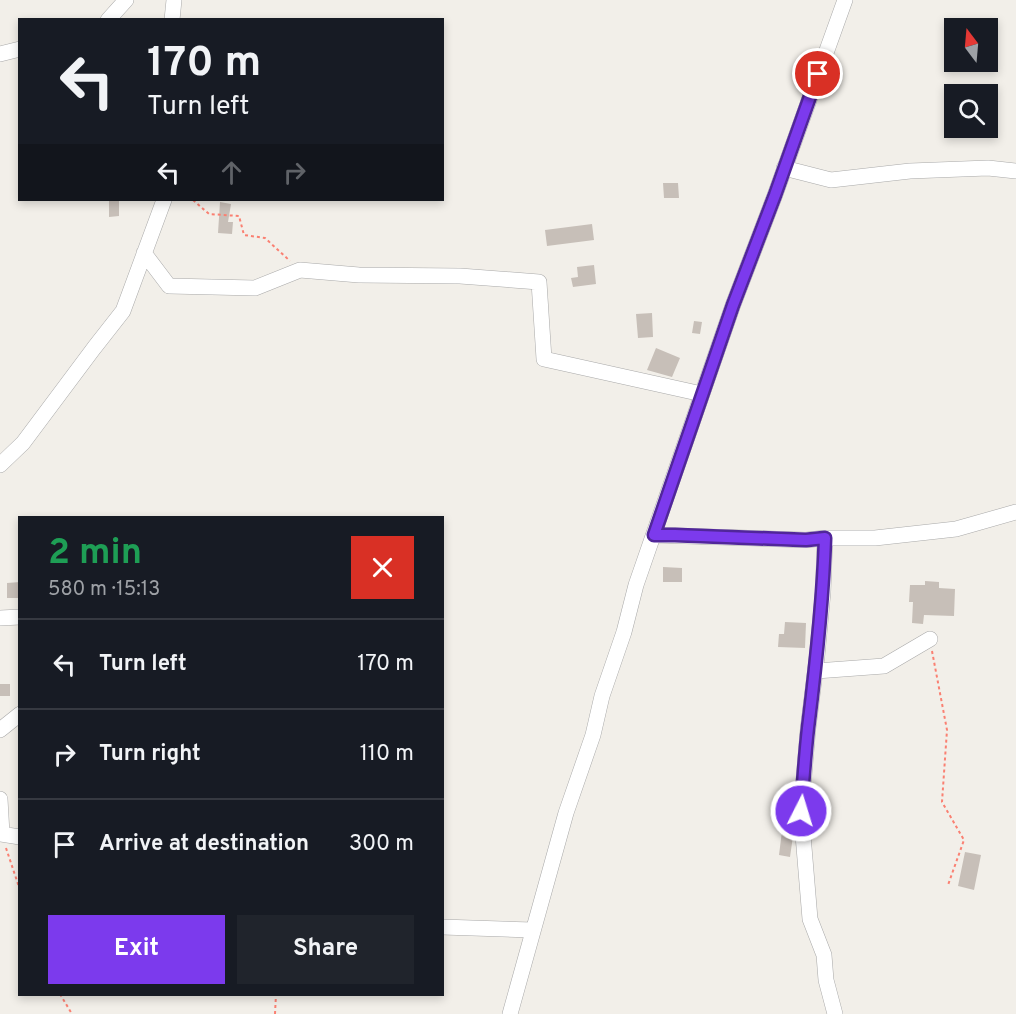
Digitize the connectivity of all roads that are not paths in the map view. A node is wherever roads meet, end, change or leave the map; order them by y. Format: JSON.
{"nodes":[{"id":1,"x":126,"y":0,"type":"edge"},
{"id":2,"x":174,"y":0,"type":"edge"},
{"id":3,"x":845,"y":0,"type":"edge"},
{"id":4,"x":110,"y":18,"type":"edge"},
{"id":5,"x":172,"y":18,"type":"edge"},
{"id":6,"x":18,"y":50,"type":"edge"},
{"id":7,"x":0,"y":54,"type":"edge"},
{"id":8,"x":784,"y":168,"type":"junction"},
{"id":9,"x":1016,"y":171,"type":"edge"},
{"id":10,"x":164,"y":201,"type":"edge"},
{"id":11,"x":144,"y":253,"type":"junction"},
{"id":12,"x":702,"y":394,"type":"junction"},
{"id":13,"x":0,"y":465,"type":"edge"},
{"id":14,"x":1016,"y":512,"type":"edge"},
{"id":15,"x":654,"y":535,"type":"junction"},
{"id":16,"x":825,"y":538,"type":"junction"},
{"id":17,"x":18,"y":616,"type":"edge"},
{"id":18,"x":0,"y":618,"type":"edge"},
{"id":19,"x":930,"y":639,"type":"road end"},
{"id":20,"x":816,"y":671,"type":"junction"},
{"id":21,"x":18,"y":716,"type":"edge"},
{"id":22,"x":0,"y":730,"type":"edge"},
{"id":23,"x":0,"y":799,"type":"edge"},
{"id":24,"x":1,"y":834,"type":"edge"},
{"id":25,"x":18,"y":837,"type":"edge"},
{"id":26,"x":444,"y":927,"type":"edge"},
{"id":27,"x":532,"y":930,"type":"junction"},
{"id":28,"x":510,"y":1014,"type":"edge"},
{"id":29,"x":835,"y":1014,"type":"edge"}],
"edges":[{"from":1,"to":4,"type":"street"},
{"from":2,"to":5,"type":"street"},
{"from":3,"to":8,"type":"street"},
{"from":6,"to":7,"type":"street"},
{"from":8,"to":9,"type":"street"},
{"from":8,"to":12,"type":"street"},
{"from":10,"to":11,"type":"street"},
{"from":11,"to":12,"type":"street"},
{"from":11,"to":13,"type":"street"},
{"from":12,"to":15,"type":"street"},
{"from":14,"to":16,"type":"street"},
{"from":15,"to":16,"type":"street"},
{"from":15,"to":27,"type":"street"},
{"from":16,"to":20,"type":"street"},
{"from":17,"to":18,"type":"street"},
{"from":19,"to":20,"type":"street"},
{"from":20,"to":29,"type":"street"},
{"from":21,"to":22,"type":"street"},
{"from":23,"to":24,"type":"street"},
{"from":24,"to":25,"type":"street"},
{"from":26,"to":27,"type":"street"},
{"from":27,"to":28,"type":"street"}]}
